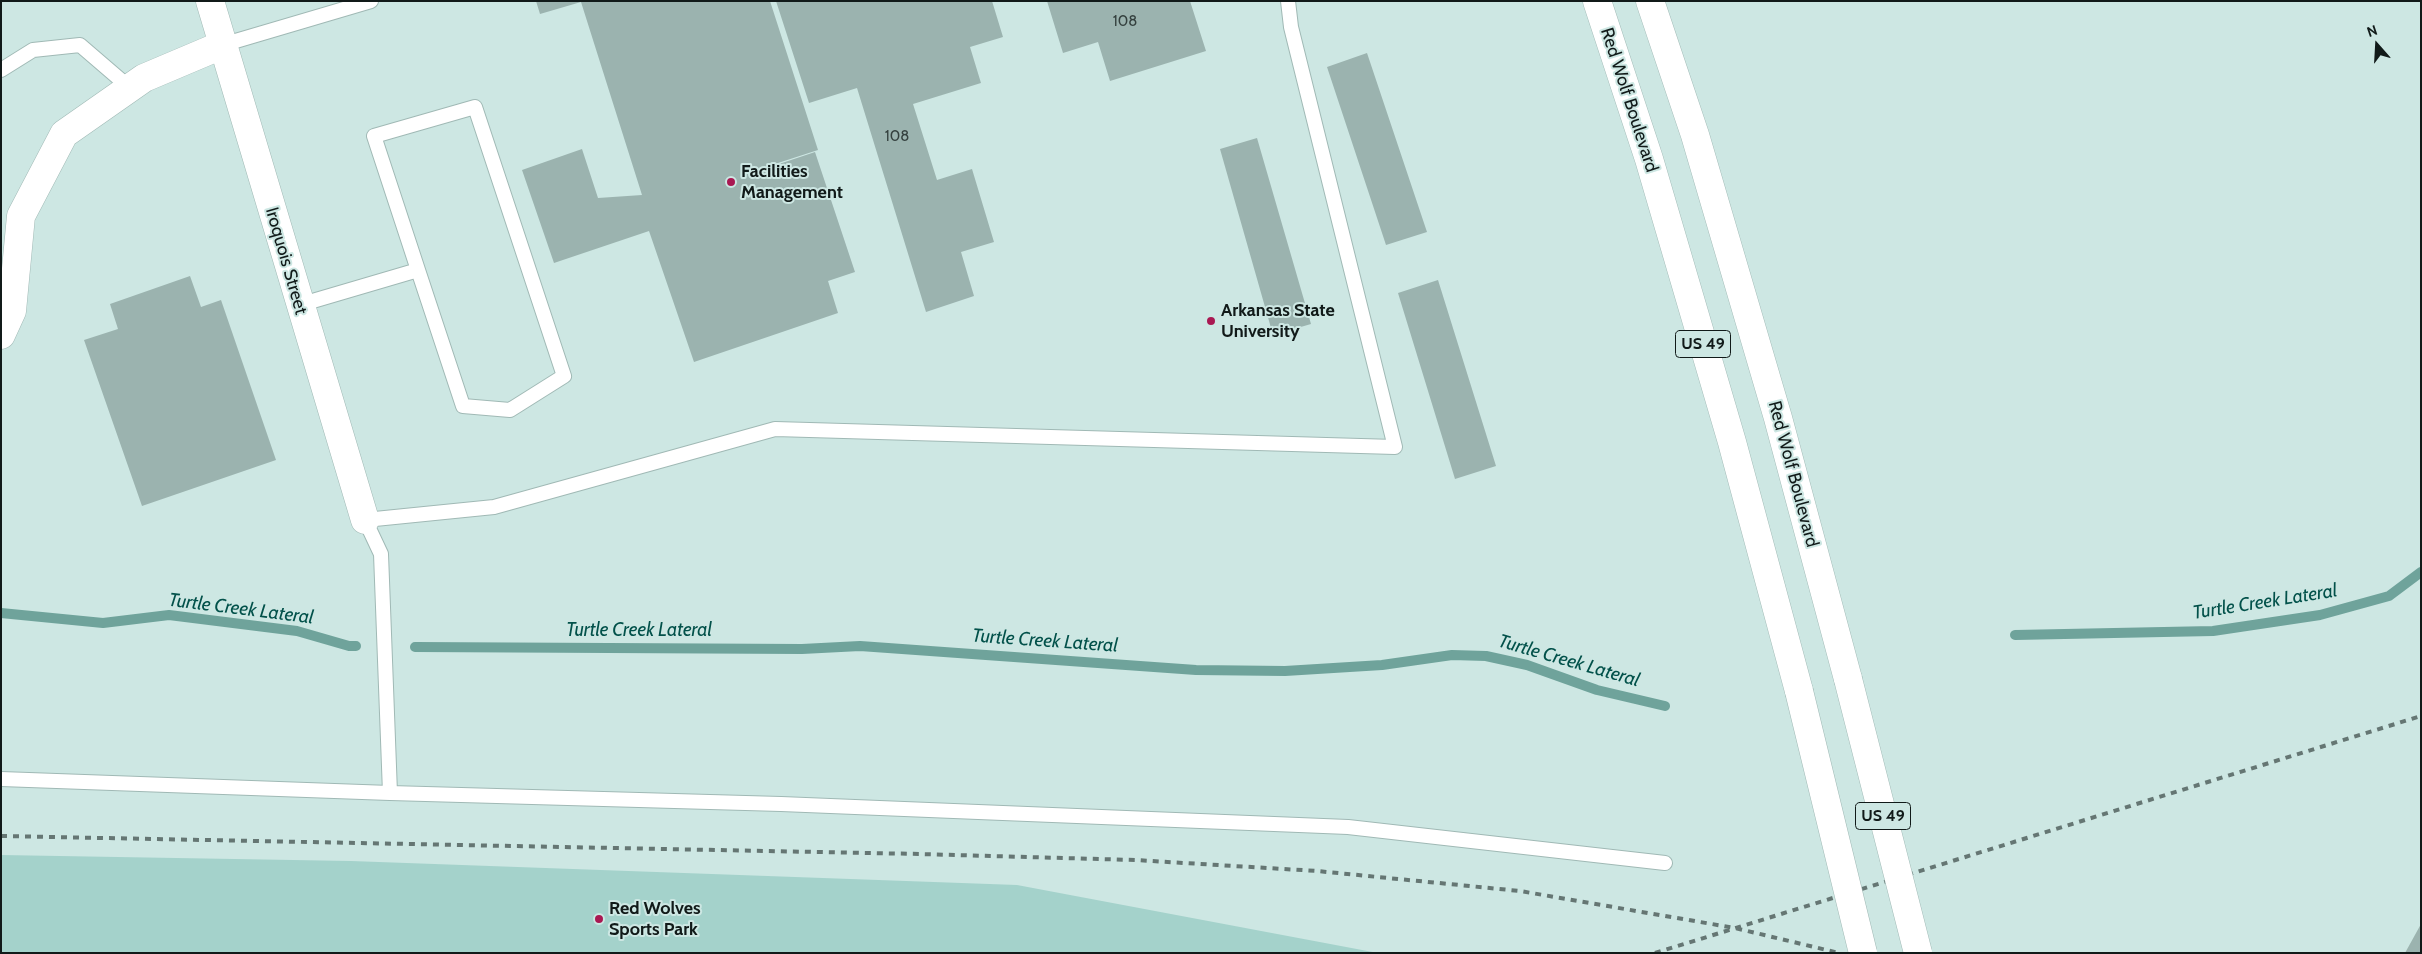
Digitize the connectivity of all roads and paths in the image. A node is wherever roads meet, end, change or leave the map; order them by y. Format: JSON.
{"nodes":[{"id":1,"x":210,"y":1,"type":"edge"},
{"id":2,"x":371,"y":1,"type":"edge"},
{"id":3,"x":1288,"y":1,"type":"edge"},
{"id":4,"x":1597,"y":1,"type":"edge"},
{"id":5,"x":1650,"y":1,"type":"edge"},
{"id":6,"x":222,"y":45,"type":"junction"},
{"id":7,"x":1,"y":70,"type":"edge"},
{"id":8,"x":137,"y":83,"type":"junction"},
{"id":9,"x":9,"y":247,"type":"edge"},
{"id":10,"x":418,"y":270,"type":"junction"},
{"id":11,"x":299,"y":305,"type":"junction"},
{"id":12,"x":1,"y":335,"type":"edge"},
{"id":13,"x":365,"y":520,"type":"junction"},
{"id":14,"x":1,"y":779,"type":"edge"},
{"id":15,"x":390,"y":793,"type":"junction"},
{"id":16,"x":1665,"y":863,"type":"dead end"},
{"id":17,"x":1863,"y":953,"type":"edge"},
{"id":18,"x":1918,"y":953,"type":"edge"}],
"edges":[{"from":1,"to":6,"type":"main road","name":"Iroquois Street"},
{"from":2,"to":6,"type":"lane"},
{"from":3,"to":13,"type":"lane"},
{"from":4,"to":17,"type":"main road","name":"Red Wolf Boulevard","number":"US 49","bridge":true},
{"from":5,"to":18,"type":"main road","name":"Red Wolf Boulevard","number":"US 49","bridge":true},
{"from":6,"to":8,"type":"main road"},
{"from":6,"to":11,"type":"main road","name":"Iroquois Street"},
{"from":7,"to":8,"type":"lane"},
{"from":8,"to":9,"type":"main road"},
{"from":9,"to":12,"type":"main road"},
{"from":10,"to":10,"type":"lane"},
{"from":10,"to":11,"type":"lane"},
{"from":11,"to":13,"type":"main road","name":"Iroquois Street"},
{"from":13,"to":15,"type":"lane"},
{"from":14,"to":15,"type":"lane"},
{"from":15,"to":16,"type":"lane"}]}
